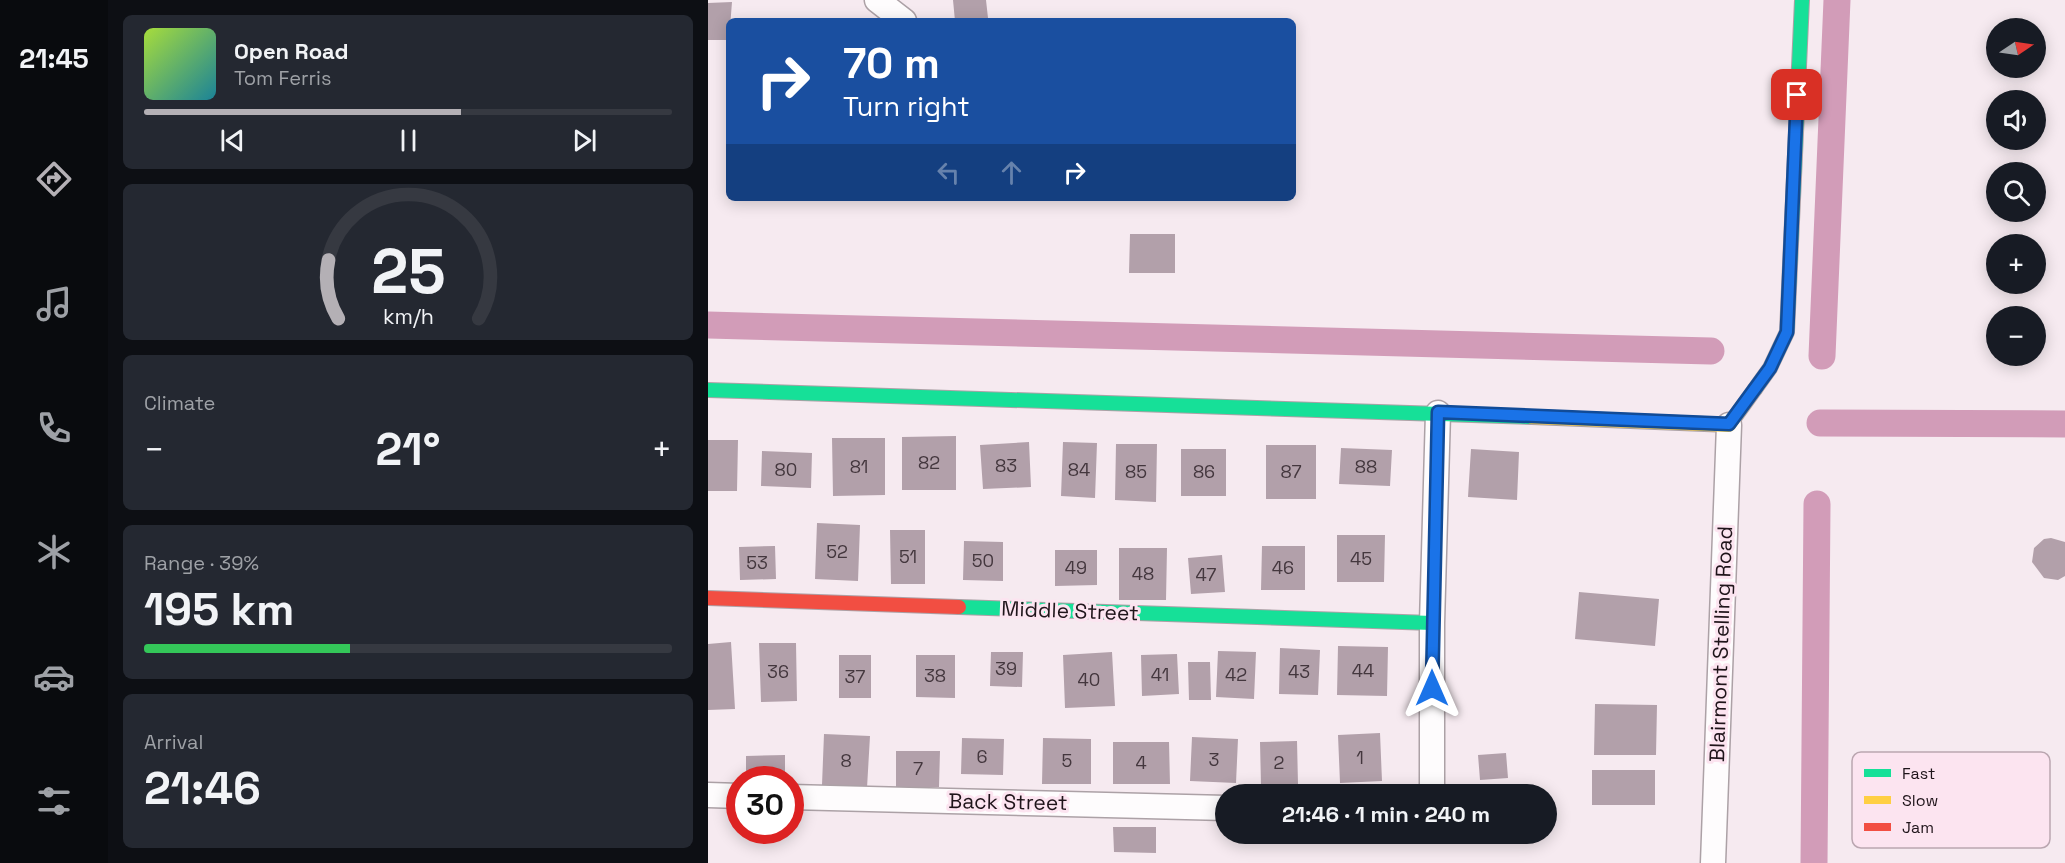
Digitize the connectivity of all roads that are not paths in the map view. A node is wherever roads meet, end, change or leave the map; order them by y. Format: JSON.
{"nodes":[{"id":1,"x":877,"y":0,"type":"edge"},
{"id":2,"x":1802,"y":0,"type":"edge"},
{"id":3,"x":899,"y":18,"type":"edge"},
{"id":4,"x":708,"y":390,"type":"edge"},
{"id":5,"x":1438,"y":412,"type":"junction"},
{"id":6,"x":1729,"y":424,"type":"junction"},
{"id":7,"x":708,"y":598,"type":"edge"},
{"id":8,"x":1432,"y":623,"type":"junction"},
{"id":9,"x":1432,"y":784,"type":"edge"},
{"id":10,"x":708,"y":795,"type":"edge"},
{"id":11,"x":726,"y":796,"type":"edge"},
{"id":12,"x":804,"y":797,"type":"edge"},
{"id":13,"x":1215,"y":808,"type":"edge"},
{"id":14,"x":1713,"y":863,"type":"edge"}],
"edges":[{"from":1,"to":3,"type":"street"},
{"from":2,"to":6,"type":"street"},
{"from":4,"to":5,"type":"street"},
{"from":5,"to":6,"type":"street"},
{"from":5,"to":8,"type":"street"},
{"from":6,"to":14,"type":"street","name":"Blairmont Stelling Road"},
{"from":7,"to":8,"type":"street","name":"Middle Street"},
{"from":8,"to":9,"type":"street"},
{"from":10,"to":11,"type":"street"},
{"from":12,"to":13,"type":"street","name":"Back Street"}]}
